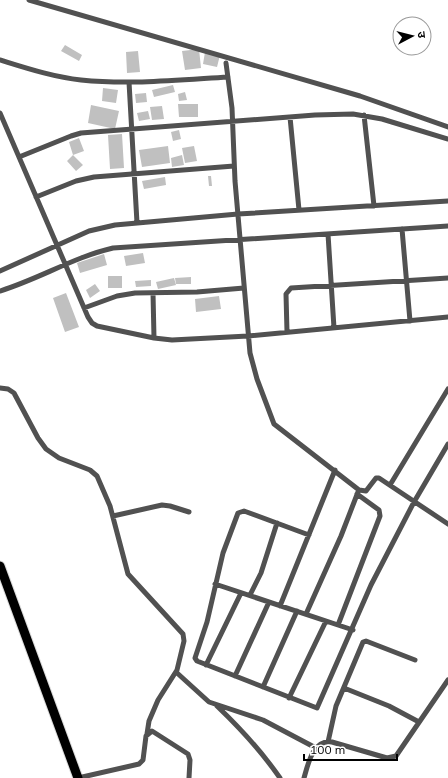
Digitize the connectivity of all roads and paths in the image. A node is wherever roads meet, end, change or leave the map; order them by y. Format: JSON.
{"nodes":[{"id":1,"x":29,"y":0,"type":"edge"},
{"id":2,"x":0,"y":60,"type":"edge"},
{"id":3,"x":226,"y":63,"type":"dead end"},
{"id":4,"x":228,"y":77,"type":"junction"},
{"id":5,"x":129,"y":82,"type":"junction"},
{"id":6,"x":0,"y":113,"type":"edge"},
{"id":7,"x":364,"y":116,"type":"junction"},
{"id":8,"x":290,"y":117,"type":"junction"},
{"id":9,"x":232,"y":122,"type":"junction"},
{"id":10,"x":448,"y":127,"type":"edge"},
{"id":11,"x":132,"y":129,"type":"junction"},
{"id":12,"x":448,"y":138,"type":"edge"},
{"id":13,"x":19,"y":157,"type":"junction"},
{"id":14,"x":234,"y":166,"type":"junction"},
{"id":15,"x":135,"y":174,"type":"junction"},
{"id":16,"x":36,"y":197,"type":"junction"},
{"id":17,"x":448,"y":201,"type":"edge"},
{"id":18,"x":374,"y":206,"type":"junction"},
{"id":19,"x":299,"y":210,"type":"junction"},
{"id":20,"x":238,"y":214,"type":"junction"},
{"id":21,"x":137,"y":222,"type":"junction"},
{"id":22,"x":448,"y":226,"type":"edge"},
{"id":23,"x":402,"y":229,"type":"junction"},
{"id":24,"x":328,"y":234,"type":"junction"},
{"id":25,"x":240,"y":240,"type":"junction"},
{"id":26,"x":57,"y":245,"type":"junction"},
{"id":27,"x":66,"y":265,"type":"junction"},
{"id":28,"x":0,"y":271,"type":"edge"},
{"id":29,"x":448,"y":278,"type":"edge"},
{"id":30,"x":407,"y":281,"type":"junction"},
{"id":31,"x":331,"y":286,"type":"junction"},
{"id":32,"x":244,"y":288,"type":"junction"},
{"id":33,"x":0,"y":291,"type":"edge"},
{"id":34,"x":153,"y":293,"type":"junction"},
{"id":35,"x":84,"y":308,"type":"junction"},
{"id":36,"x":448,"y":317,"type":"edge"},
{"id":37,"x":410,"y":321,"type":"junction"},
{"id":38,"x":334,"y":328,"type":"junction"},
{"id":39,"x":287,"y":332,"type":"junction"},
{"id":40,"x":248,"y":336,"type":"junction"},
{"id":41,"x":154,"y":338,"type":"junction"},
{"id":42,"x":0,"y":388,"type":"edge"},
{"id":43,"x":448,"y":389,"type":"edge"},
{"id":44,"x":448,"y":444,"type":"edge"},
{"id":45,"x":335,"y":470,"type":"junction"},
{"id":46,"x":390,"y":485,"type":"junction"},
{"id":47,"x":358,"y":492,"type":"junction"},
{"id":48,"x":414,"y":502,"type":"junction"},
{"id":49,"x":189,"y":512,"type":"dead end"},
{"id":50,"x":113,"y":516,"type":"junction"},
{"id":51,"x":277,"y":523,"type":"junction"},
{"id":52,"x":448,"y":524,"type":"edge"},
{"id":53,"x":309,"y":535,"type":"junction"},
{"id":54,"x":0,"y":566,"type":"edge"},
{"id":55,"x":215,"y":584,"type":"junction"},
{"id":56,"x":241,"y":593,"type":"junction"},
{"id":57,"x":250,"y":596,"type":"junction"},
{"id":58,"x":270,"y":602,"type":"junction"},
{"id":59,"x":280,"y":606,"type":"junction"},
{"id":60,"x":297,"y":611,"type":"junction"},
{"id":61,"x":306,"y":614,"type":"junction"},
{"id":62,"x":326,"y":621,"type":"junction"},
{"id":63,"x":338,"y":625,"type":"junction"},
{"id":64,"x":353,"y":630,"type":"junction"},
{"id":65,"x":415,"y":660,"type":"dead end"},
{"id":66,"x":206,"y":665,"type":"junction"},
{"id":67,"x":176,"y":672,"type":"junction"},
{"id":68,"x":235,"y":676,"type":"junction"},
{"id":69,"x":448,"y":680,"type":"edge"},
{"id":70,"x":263,"y":687,"type":"junction"},
{"id":71,"x":344,"y":688,"type":"junction"},
{"id":72,"x":289,"y":698,"type":"junction"},
{"id":73,"x":216,"y":706,"type":"junction"},
{"id":74,"x":419,"y":722,"type":"junction"},
{"id":75,"x":147,"y":734,"type":"junction"},
{"id":76,"x":328,"y":742,"type":"junction"},
{"id":77,"x":316,"y":748,"type":"junction"},
{"id":78,"x":78,"y":778,"type":"edge"},
{"id":79,"x":188,"y":778,"type":"edge"},
{"id":80,"x":280,"y":778,"type":"edge"},
{"id":81,"x":304,"y":778,"type":"edge"}],
"edges":[{"from":1,"to":10,"type":"street"},
{"from":2,"to":5,"type":"street"},
{"from":3,"to":4,"type":"street"},
{"from":4,"to":5,"type":"street"},
{"from":4,"to":9,"type":"street"},
{"from":5,"to":11,"type":"street"},
{"from":6,"to":13,"type":"street"},
{"from":7,"to":8,"type":"street"},
{"from":7,"to":12,"type":"street"},
{"from":7,"to":18,"type":"street"},
{"from":8,"to":9,"type":"street"},
{"from":8,"to":19,"type":"street"},
{"from":9,"to":11,"type":"street"},
{"from":9,"to":14,"type":"street"},
{"from":11,"to":13,"type":"street"},
{"from":11,"to":15,"type":"street"},
{"from":13,"to":16,"type":"street"},
{"from":14,"to":15,"type":"street"},
{"from":14,"to":20,"type":"street"},
{"from":15,"to":16,"type":"street"},
{"from":15,"to":21,"type":"street"},
{"from":16,"to":26,"type":"street"},
{"from":17,"to":18,"type":"street"},
{"from":18,"to":19,"type":"street"},
{"from":19,"to":20,"type":"street"},
{"from":20,"to":21,"type":"street"},
{"from":20,"to":25,"type":"street"},
{"from":21,"to":26,"type":"street"},
{"from":22,"to":23,"type":"street"},
{"from":23,"to":24,"type":"street"},
{"from":23,"to":30,"type":"street"},
{"from":24,"to":25,"type":"street"},
{"from":24,"to":31,"type":"street"},
{"from":25,"to":27,"type":"street"},
{"from":25,"to":32,"type":"street"},
{"from":26,"to":27,"type":"street"},
{"from":26,"to":28,"type":"street"},
{"from":27,"to":33,"type":"street"},
{"from":27,"to":35,"type":"street"},
{"from":29,"to":30,"type":"street"},
{"from":30,"to":31,"type":"street"},
{"from":30,"to":37,"type":"street"},
{"from":31,"to":38,"type":"street"},
{"from":31,"to":39,"type":"street"},
{"from":32,"to":34,"type":"street"},
{"from":32,"to":40,"type":"street"},
{"from":34,"to":35,"type":"street"},
{"from":34,"to":41,"type":"street"},
{"from":35,"to":41,"type":"street"},
{"from":36,"to":37,"type":"street"},
{"from":37,"to":38,"type":"street"},
{"from":38,"to":39,"type":"street"},
{"from":39,"to":40,"type":"street"},
{"from":40,"to":41,"type":"street"},
{"from":40,"to":45,"type":"street"},
{"from":42,"to":50,"type":"street"},
{"from":43,"to":46,"type":"street"},
{"from":44,"to":48,"type":"street"},
{"from":45,"to":47,"type":"street"},
{"from":45,"to":53,"type":"street"},
{"from":46,"to":47,"type":"street"},
{"from":46,"to":48,"type":"street"},
{"from":47,"to":61,"type":"street"},
{"from":47,"to":63,"type":"street"},
{"from":48,"to":52,"type":"street"},
{"from":48,"to":64,"type":"street"},
{"from":49,"to":50,"type":"street"},
{"from":50,"to":67,"type":"street"},
{"from":51,"to":53,"type":"street"},
{"from":51,"to":55,"type":"street"},
{"from":51,"to":57,"type":"street"},
{"from":53,"to":59,"type":"street"},
{"from":54,"to":78,"type":"highway"},
{"from":55,"to":56,"type":"street"},
{"from":55,"to":66,"type":"street"},
{"from":56,"to":57,"type":"street"},
{"from":56,"to":66,"type":"street"},
{"from":57,"to":58,"type":"street"},
{"from":58,"to":59,"type":"street"},
{"from":58,"to":68,"type":"street"},
{"from":59,"to":60,"type":"street"},
{"from":60,"to":61,"type":"street"},
{"from":60,"to":70,"type":"street"},
{"from":61,"to":62,"type":"street"},
{"from":62,"to":63,"type":"street"},
{"from":62,"to":72,"type":"street"},
{"from":63,"to":64,"type":"street"},
{"from":64,"to":72,"type":"street"},
{"from":65,"to":71,"type":"street"},
{"from":66,"to":68,"type":"street"},
{"from":67,"to":73,"type":"street"},
{"from":67,"to":75,"type":"street"},
{"from":68,"to":70,"type":"street"},
{"from":69,"to":74,"type":"street"},
{"from":70,"to":72,"type":"street"},
{"from":71,"to":74,"type":"street"},
{"from":71,"to":76,"type":"street"},
{"from":73,"to":77,"type":"street"},
{"from":73,"to":80,"type":"street"},
{"from":74,"to":76,"type":"street"},
{"from":75,"to":78,"type":"street"},
{"from":75,"to":79,"type":"street"},
{"from":76,"to":77,"type":"street"},
{"from":77,"to":81,"type":"street"}]}
